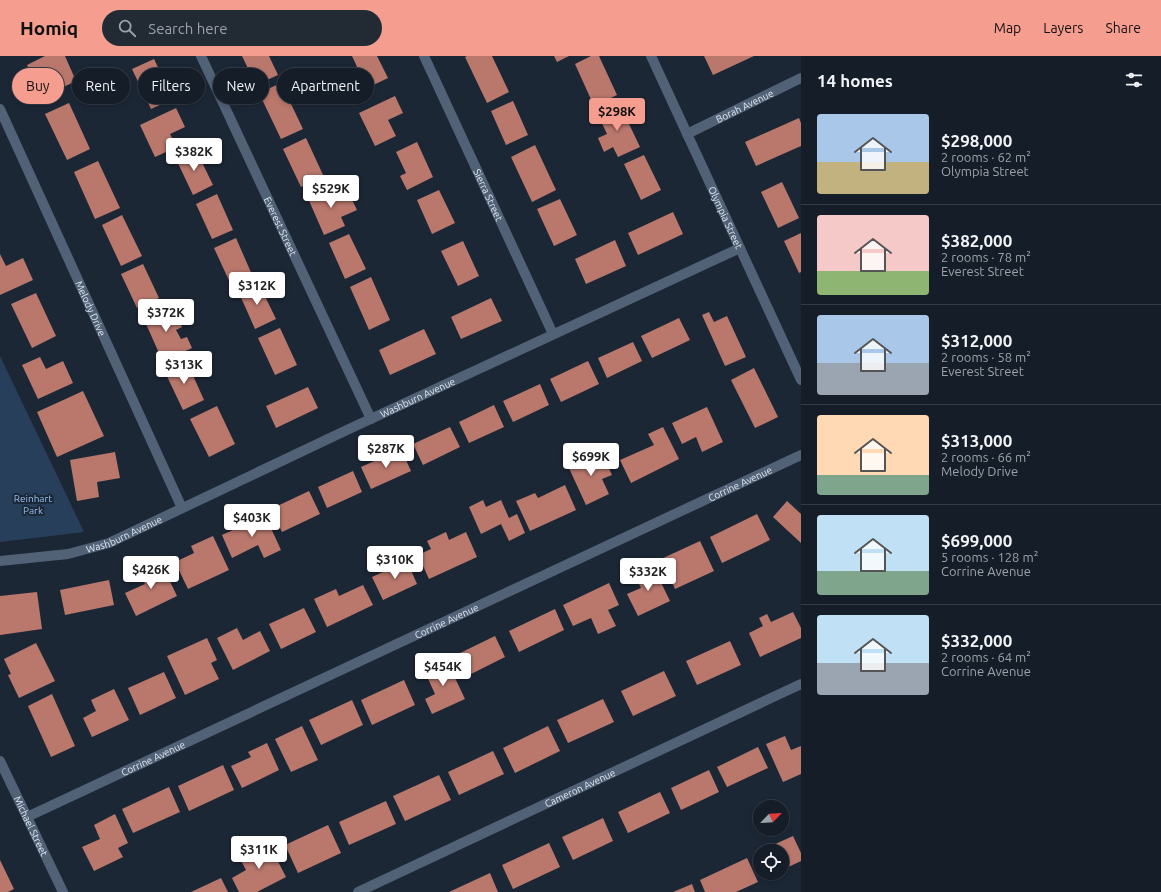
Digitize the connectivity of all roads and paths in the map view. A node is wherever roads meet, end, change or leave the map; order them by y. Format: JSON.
{"nodes":[{"id":1,"x":201,"y":56,"type":"edge"},
{"id":2,"x":424,"y":56,"type":"edge"},
{"id":3,"x":651,"y":56,"type":"edge"},
{"id":4,"x":801,"y":78,"type":"edge"},
{"id":5,"x":0,"y":109,"type":"edge"},
{"id":6,"x":687,"y":134,"type":"junction"},
{"id":7,"x":740,"y":248,"type":"junction"},
{"id":8,"x":553,"y":334,"type":"junction"},
{"id":9,"x":801,"y":380,"type":"edge"},
{"id":10,"x":371,"y":419,"type":"junction"},
{"id":11,"x":801,"y":455,"type":"edge"},
{"id":12,"x":182,"y":508,"type":"junction"},
{"id":13,"x":0,"y":561,"type":"edge"},
{"id":14,"x":801,"y":684,"type":"edge"},
{"id":15,"x":0,"y":761,"type":"edge"},
{"id":16,"x":27,"y":817,"type":"junction"},
{"id":17,"x":63,"y":892,"type":"edge"},
{"id":18,"x":358,"y":892,"type":"edge"}],
"edges":[{"from":1,"to":10,"type":"street","name":"Everest Street"},
{"from":2,"to":8,"type":"street","name":"Sierra Street"},
{"from":3,"to":6,"type":"street","name":"Olympia Street"},
{"from":4,"to":6,"type":"street","name":"Borah Avenue"},
{"from":5,"to":12,"type":"street","name":"Melody Drive"},
{"from":6,"to":7,"type":"street","name":"Olympia Street"},
{"from":7,"to":8,"type":"street","name":"Washburn Avenue"},
{"from":7,"to":9,"type":"street","name":"Olympia Street"},
{"from":8,"to":10,"type":"street","name":"Washburn Avenue"},
{"from":10,"to":12,"type":"street","name":"Washburn Avenue"},
{"from":11,"to":16,"type":"street","name":"Corrine Avenue"},
{"from":12,"to":13,"type":"street","name":"Washburn Avenue"},
{"from":14,"to":18,"type":"street","name":"Cameron Avenue"},
{"from":15,"to":16,"type":"street","name":"Michael Street"},
{"from":16,"to":17,"type":"street","name":"Michael Street"}]}
